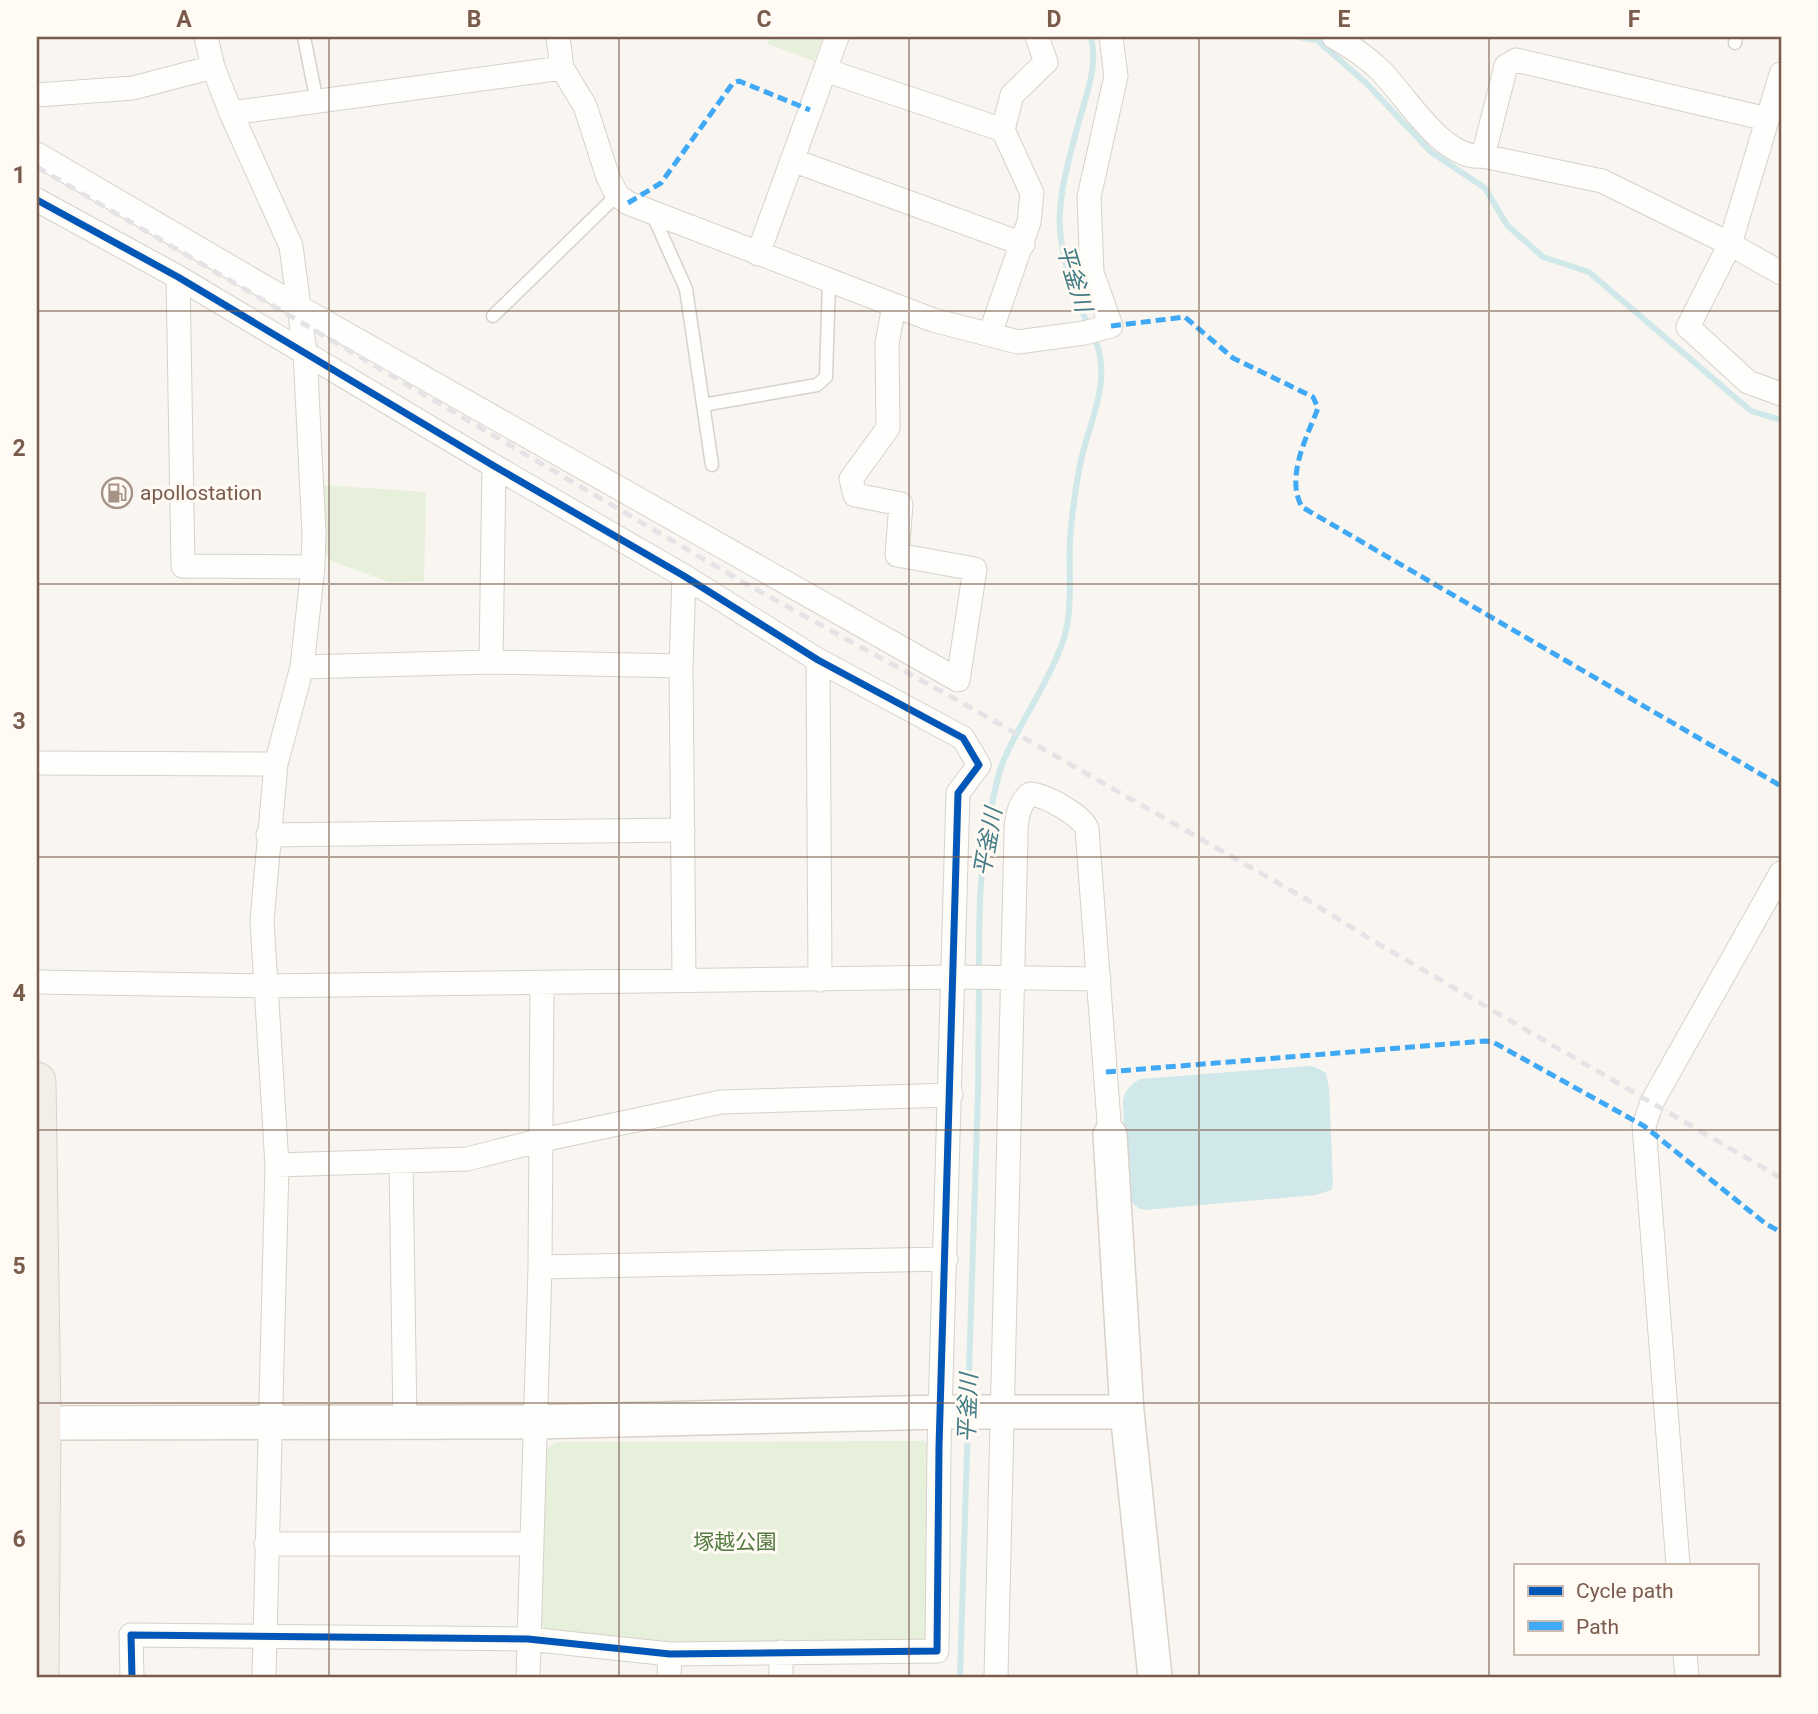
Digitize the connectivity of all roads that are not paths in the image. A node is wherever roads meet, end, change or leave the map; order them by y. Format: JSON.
{"nodes":[{"id":1,"x":205,"y":37,"type":"edge"},
{"id":2,"x":304,"y":37,"type":"edge"},
{"id":3,"x":558,"y":37,"type":"edge"},
{"id":4,"x":836,"y":37,"type":"edge"},
{"id":5,"x":1037,"y":37,"type":"edge"},
{"id":6,"x":1111,"y":37,"type":"edge"},
{"id":7,"x":1335,"y":37,"type":"edge"},
{"id":8,"x":213,"y":67,"type":"junction"},
{"id":9,"x":562,"y":68,"type":"junction"},
{"id":10,"x":825,"y":69,"type":"junction"},
{"id":11,"x":1781,"y":74,"type":"edge"},
{"id":12,"x":37,"y":95,"type":"edge"},
{"id":13,"x":317,"y":102,"type":"junction"},
{"id":14,"x":231,"y":113,"type":"junction"},
{"id":15,"x":1767,"y":119,"type":"junction"},
{"id":16,"x":1003,"y":130,"type":"junction"},
{"id":17,"x":37,"y":154,"type":"edge"},
{"id":18,"x":1483,"y":156,"type":"junction"},
{"id":19,"x":792,"y":160,"type":"junction"},
{"id":20,"x":617,"y":195,"type":"junction"},
{"id":21,"x":37,"y":200,"type":"edge"},
{"id":22,"x":652,"y":214,"type":"junction"},
{"id":23,"x":1023,"y":244,"type":"junction"},
{"id":24,"x":1730,"y":244,"type":"junction"},
{"id":25,"x":758,"y":254,"type":"junction"},
{"id":26,"x":1781,"y":273,"type":"edge"},
{"id":27,"x":178,"y":278,"type":"junction"},
{"id":28,"x":830,"y":281,"type":"junction"},
{"id":29,"x":894,"y":306,"type":"junction"},
{"id":30,"x":299,"y":307,"type":"junction"},
{"id":31,"x":493,"y":316,"type":"dead end"},
{"id":32,"x":990,"y":334,"type":"junction"},
{"id":33,"x":305,"y":352,"type":"junction"},
{"id":34,"x":1781,"y":394,"type":"edge"},
{"id":35,"x":703,"y":405,"type":"junction"},
{"id":36,"x":494,"y":466,"type":"junction"},
{"id":37,"x":712,"y":466,"type":"dead end"},
{"id":38,"x":313,"y":566,"type":"junction"},
{"id":39,"x":684,"y":576,"type":"junction"},
{"id":40,"x":818,"y":660,"type":"junction"},
{"id":41,"x":491,"y":662,"type":"junction"},
{"id":42,"x":681,"y":666,"type":"junction"},
{"id":43,"x":302,"y":667,"type":"junction"},
{"id":44,"x":37,"y":763,"type":"edge"},
{"id":45,"x":276,"y":764,"type":"junction"},
{"id":46,"x":683,"y":830,"type":"junction"},
{"id":47,"x":268,"y":835,"type":"junction"},
{"id":48,"x":1781,"y":873,"type":"edge"},
{"id":49,"x":957,"y":977,"type":"junction"},
{"id":50,"x":1010,"y":977,"type":"junction"},
{"id":51,"x":1099,"y":978,"type":"junction"},
{"id":52,"x":684,"y":980,"type":"junction"},
{"id":53,"x":820,"y":980,"type":"junction"},
{"id":54,"x":37,"y":982,"type":"edge"},
{"id":55,"x":542,"y":983,"type":"junction"},
{"id":56,"x":265,"y":986,"type":"junction"},
{"id":57,"x":37,"y":1081,"type":"edge"},
{"id":58,"x":951,"y":1095,"type":"junction"},
{"id":59,"x":1110,"y":1135,"type":"joint"},
{"id":60,"x":542,"y":1140,"type":"junction"},
{"id":61,"x":401,"y":1163,"type":"junction"},
{"id":62,"x":276,"y":1165,"type":"junction"},
{"id":63,"x":946,"y":1259,"type":"junction"},
{"id":64,"x":540,"y":1267,"type":"junction"},
{"id":65,"x":1127,"y":1412,"type":"junction"},
{"id":66,"x":946,"y":1413,"type":"junction"},
{"id":67,"x":996,"y":1413,"type":"junction"},
{"id":68,"x":270,"y":1422,"type":"junction"},
{"id":69,"x":536,"y":1422,"type":"junction"},
{"id":70,"x":39,"y":1423,"type":"edge"},
{"id":71,"x":405,"y":1423,"type":"junction"},
{"id":72,"x":267,"y":1544,"type":"junction"},
{"id":73,"x":531,"y":1544,"type":"junction"},
{"id":74,"x":1678,"y":1564,"type":"edge"},
{"id":75,"x":264,"y":1638,"type":"junction"},
{"id":76,"x":528,"y":1639,"type":"junction"},
{"id":77,"x":781,"y":1652,"type":"junction"},
{"id":78,"x":1685,"y":1654,"type":"edge"},
{"id":79,"x":669,"y":1666,"type":"edge"},
{"id":80,"x":40,"y":1677,"type":"edge"},
{"id":81,"x":132,"y":1677,"type":"edge"},
{"id":82,"x":264,"y":1677,"type":"edge"},
{"id":83,"x":528,"y":1677,"type":"edge"},
{"id":84,"x":781,"y":1677,"type":"edge"},
{"id":85,"x":996,"y":1677,"type":"edge"},
{"id":86,"x":1155,"y":1677,"type":"edge"},
{"id":87,"x":1687,"y":1677,"type":"edge"}],
"edges":[{"from":1,"to":8,"type":"street"},
{"from":2,"to":13,"type":"lane"},
{"from":3,"to":9,"type":"street"},
{"from":4,"to":10,"type":"street"},
{"from":5,"to":16,"type":"street"},
{"from":6,"to":32,"type":"street"},
{"from":7,"to":18,"type":"street"},
{"from":8,"to":12,"type":"street"},
{"from":8,"to":14,"type":"street"},
{"from":9,"to":13,"type":"street"},
{"from":9,"to":20,"type":"street"},
{"from":10,"to":16,"type":"street"},
{"from":10,"to":19,"type":"street"},
{"from":11,"to":15,"type":"street"},
{"from":13,"to":14,"type":"street"},
{"from":14,"to":30,"type":"street"},
{"from":15,"to":18,"type":"street"},
{"from":15,"to":24,"type":"street"},
{"from":16,"to":23,"type":"street"},
{"from":17,"to":30,"type":"street"},
{"from":18,"to":24,"type":"street"},
{"from":19,"to":23,"type":"street"},
{"from":19,"to":25,"type":"street"},
{"from":20,"to":22,"type":"street"},
{"from":20,"to":31,"type":"lane"},
{"from":21,"to":27,"type":"street"},
{"from":22,"to":25,"type":"street"},
{"from":22,"to":35,"type":"lane"},
{"from":23,"to":32,"type":"street"},
{"from":24,"to":26,"type":"street"},
{"from":24,"to":34,"type":"street"},
{"from":25,"to":28,"type":"street"},
{"from":27,"to":33,"type":"street"},
{"from":27,"to":38,"type":"street"},
{"from":28,"to":29,"type":"street"},
{"from":28,"to":35,"type":"lane"},
{"from":29,"to":30,"type":"street"},
{"from":29,"to":32,"type":"street"},
{"from":30,"to":33,"type":"street"},
{"from":33,"to":36,"type":"street"},
{"from":33,"to":38,"type":"street"},
{"from":35,"to":37,"type":"lane"},
{"from":36,"to":39,"type":"street"},
{"from":36,"to":41,"type":"street"},
{"from":38,"to":43,"type":"street"},
{"from":39,"to":40,"type":"street"},
{"from":39,"to":42,"type":"street"},
{"from":40,"to":49,"type":"street"},
{"from":40,"to":53,"type":"street"},
{"from":41,"to":42,"type":"street"},
{"from":41,"to":43,"type":"street"},
{"from":42,"to":46,"type":"street"},
{"from":43,"to":45,"type":"street"},
{"from":44,"to":45,"type":"street"},
{"from":45,"to":47,"type":"street"},
{"from":46,"to":47,"type":"street"},
{"from":46,"to":52,"type":"street"},
{"from":47,"to":56,"type":"street"},
{"from":48,"to":74,"type":"street"},
{"from":49,"to":50,"type":"street"},
{"from":49,"to":53,"type":"street"},
{"from":49,"to":58,"type":"street"},
{"from":50,"to":51,"type":"street"},
{"from":50,"to":51,"type":"street"},
{"from":50,"to":67,"type":"street"},
{"from":51,"to":59,"type":"street"},
{"from":52,"to":53,"type":"street"},
{"from":52,"to":55,"type":"street"},
{"from":54,"to":56,"type":"street"},
{"from":55,"to":56,"type":"street"},
{"from":55,"to":60,"type":"street"},
{"from":56,"to":62,"type":"street"},
{"from":57,"to":70,"type":"main road"},
{"from":58,"to":60,"type":"street"},
{"from":58,"to":63,"type":"street"},
{"from":59,"to":65,"type":"street"},
{"from":60,"to":61,"type":"street"},
{"from":60,"to":64,"type":"street"},
{"from":61,"to":62,"type":"street"},
{"from":61,"to":71,"type":"street"},
{"from":62,"to":68,"type":"street"},
{"from":63,"to":64,"type":"street"},
{"from":63,"to":66,"type":"street"},
{"from":64,"to":69,"type":"street"},
{"from":65,"to":67,"type":"street"},
{"from":65,"to":86,"type":"street"},
{"from":66,"to":67,"type":"street"},
{"from":66,"to":69,"type":"street"},
{"from":66,"to":77,"type":"street"},
{"from":67,"to":85,"type":"street"},
{"from":68,"to":70,"type":"street"},
{"from":68,"to":71,"type":"street"},
{"from":68,"to":72,"type":"street"},
{"from":69,"to":71,"type":"street"},
{"from":69,"to":73,"type":"street"},
{"from":70,"to":80,"type":"main road"},
{"from":72,"to":73,"type":"street"},
{"from":72,"to":75,"type":"street"},
{"from":73,"to":76,"type":"street"},
{"from":75,"to":76,"type":"street"},
{"from":75,"to":81,"type":"street"},
{"from":75,"to":82,"type":"street"},
{"from":76,"to":79,"type":"street"},
{"from":76,"to":83,"type":"street"},
{"from":77,"to":79,"type":"street"},
{"from":77,"to":84,"type":"street"},
{"from":78,"to":87,"type":"street"}]}
